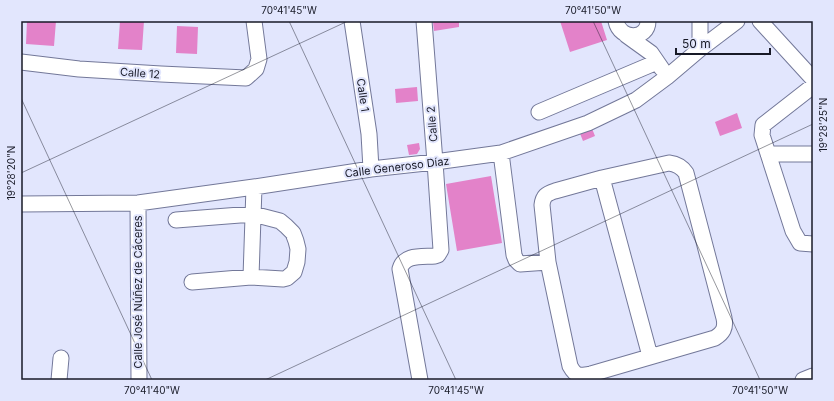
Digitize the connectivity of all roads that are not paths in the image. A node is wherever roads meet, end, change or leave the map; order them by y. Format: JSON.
{"nodes":[{"id":1,"x":254,"y":21,"type":"edge"},
{"id":2,"x":352,"y":21,"type":"edge"},
{"id":3,"x":424,"y":21,"type":"edge"},
{"id":4,"x":616,"y":21,"type":"edge"},
{"id":5,"x":700,"y":21,"type":"edge"},
{"id":6,"x":737,"y":21,"type":"edge"},
{"id":7,"x":760,"y":21,"type":"edge"},
{"id":8,"x":646,"y":26,"type":"edge"},
{"id":9,"x":626,"y":35,"type":"junction"},
{"id":10,"x":700,"y":49,"type":"junction"},
{"id":11,"x":654,"y":58,"type":"junction"},
{"id":12,"x":21,"y":62,"type":"edge"},
{"id":13,"x":667,"y":77,"type":"junction"},
{"id":14,"x":813,"y":79,"type":"edge"},
{"id":15,"x":813,"y":86,"type":"edge"},
{"id":16,"x":539,"y":112,"type":"dead end"},
{"id":17,"x":501,"y":153,"type":"junction"},
{"id":18,"x":768,"y":154,"type":"junction"},
{"id":19,"x":813,"y":154,"type":"edge"},
{"id":20,"x":435,"y":162,"type":"junction"},
{"id":21,"x":371,"y":169,"type":"junction"},
{"id":22,"x":602,"y":178,"type":"junction"},
{"id":23,"x":254,"y":187,"type":"junction"},
{"id":24,"x":138,"y":203,"type":"junction"},
{"id":25,"x":21,"y":204,"type":"edge"},
{"id":26,"x":253,"y":214,"type":"junction"},
{"id":27,"x":176,"y":220,"type":"dead end"},
{"id":28,"x":806,"y":243,"type":"edge"},
{"id":29,"x":548,"y":262,"type":"junction"},
{"id":30,"x":251,"y":277,"type":"junction"},
{"id":31,"x":192,"y":282,"type":"dead end"},
{"id":32,"x":650,"y":356,"type":"junction"},
{"id":33,"x":61,"y":358,"type":"dead end"},
{"id":34,"x":813,"y":376,"type":"edge"},
{"id":35,"x":59,"y":380,"type":"edge"},
{"id":36,"x":139,"y":380,"type":"edge"},
{"id":37,"x":420,"y":380,"type":"edge"},
{"id":38,"x":804,"y":380,"type":"edge"}],
"edges":[{"from":1,"to":12,"type":"street","name":"Calle 12"},
{"from":2,"to":21,"type":"street","name":"Calle 1"},
{"from":3,"to":20,"type":"street","name":"Calle 2"},
{"from":4,"to":9,"type":"street"},
{"from":5,"to":10,"type":"street"},
{"from":6,"to":10,"type":"street","name":"Calle Generoso Díaz"},
{"from":7,"to":14,"type":"street"},
{"from":8,"to":9,"type":"street"},
{"from":8,"to":11,"type":"street"},
{"from":9,"to":11,"type":"street"},
{"from":10,"to":13,"type":"street","name":"Calle Generoso Díaz"},
{"from":11,"to":13,"type":"street"},
{"from":11,"to":16,"type":"street"},
{"from":13,"to":17,"type":"street","name":"Calle Generoso Díaz"},
{"from":15,"to":18,"type":"street"},
{"from":17,"to":20,"type":"street","name":"Calle Generoso Díaz"},
{"from":17,"to":29,"type":"street"},
{"from":18,"to":19,"type":"street"},
{"from":18,"to":28,"type":"street"},
{"from":20,"to":21,"type":"street","name":"Calle Generoso Díaz"},
{"from":20,"to":37,"type":"street","name":"Calle 2"},
{"from":21,"to":23,"type":"street","name":"Calle Generoso Díaz"},
{"from":22,"to":29,"type":"street"},
{"from":22,"to":32,"type":"street"},
{"from":22,"to":32,"type":"street"},
{"from":23,"to":24,"type":"street","name":"Calle Generoso Díaz"},
{"from":23,"to":26,"type":"street"},
{"from":24,"to":25,"type":"street","name":"Calle Generoso Díaz"},
{"from":24,"to":36,"type":"street","name":"Calle José Núñez de Cáceres"},
{"from":26,"to":27,"type":"street"},
{"from":26,"to":30,"type":"street"},
{"from":26,"to":30,"type":"street"},
{"from":29,"to":32,"type":"street"},
{"from":30,"to":31,"type":"street"},
{"from":33,"to":35,"type":"street"},
{"from":34,"to":38,"type":"street"}]}
